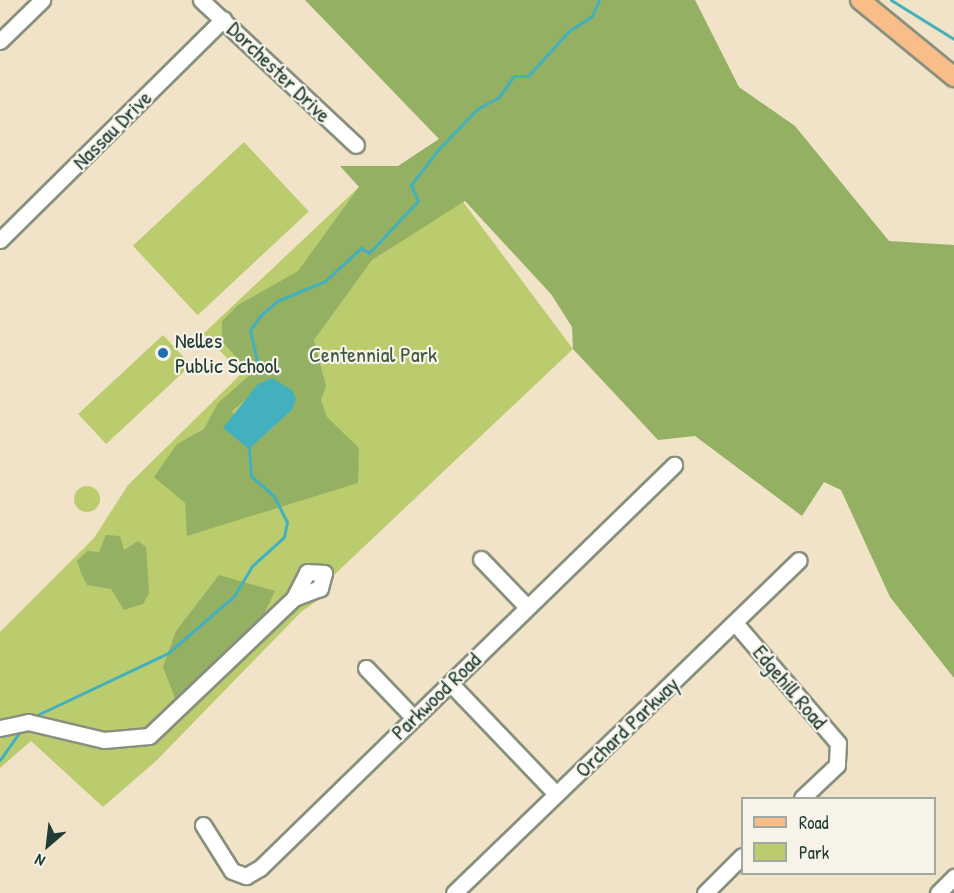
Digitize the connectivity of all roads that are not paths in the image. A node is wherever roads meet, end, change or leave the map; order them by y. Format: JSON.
{"nodes":[{"id":1,"x":42,"y":0,"type":"edge"},
{"id":2,"x":201,"y":0,"type":"edge"},
{"id":3,"x":860,"y":0,"type":"edge"},
{"id":4,"x":223,"y":19,"type":"junction"},
{"id":5,"x":0,"y":41,"type":"edge"},
{"id":6,"x":954,"y":77,"type":"edge"},
{"id":7,"x":356,"y":145,"type":"dead end"},
{"id":8,"x":0,"y":240,"type":"edge"},
{"id":9,"x":674,"y":465,"type":"dead end"},
{"id":10,"x":481,"y":559,"type":"dead end"},
{"id":11,"x":799,"y":560,"type":"dead end"},
{"id":12,"x":294,"y":598,"type":"dead end"},
{"id":13,"x":527,"y":607,"type":"junction"},
{"id":14,"x":735,"y":622,"type":"junction"},
{"id":15,"x":366,"y":668,"type":"dead end"},
{"id":16,"x":451,"y":684,"type":"junction"},
{"id":17,"x":413,"y":717,"type":"junction"},
{"id":18,"x":0,"y":728,"type":"edge"},
{"id":19,"x":556,"y":794,"type":"junction"},
{"id":20,"x":803,"y":797,"type":"edge"},
{"id":21,"x":203,"y":825,"type":"dead end"},
{"id":22,"x":741,"y":857,"type":"edge"},
{"id":23,"x":954,"y":877,"type":"edge"},
{"id":24,"x":454,"y":893,"type":"edge"},
{"id":25,"x":705,"y":893,"type":"edge"},
{"id":26,"x":938,"y":893,"type":"edge"}],
"edges":[{"from":1,"to":5,"type":"street"},
{"from":2,"to":4,"type":"street","name":"Dorchester Drive"},
{"from":3,"to":6,"type":"main road"},
{"from":4,"to":7,"type":"street","name":"Dorchester Drive"},
{"from":4,"to":8,"type":"street","name":"Nassau Drive"},
{"from":9,"to":13,"type":"street","name":"Parkwood Road"},
{"from":10,"to":13,"type":"street"},
{"from":11,"to":14,"type":"street","name":"Orchard Parkway"},
{"from":12,"to":18,"type":"street"},
{"from":13,"to":16,"type":"street","name":"Parkwood Road"},
{"from":14,"to":19,"type":"street","name":"Orchard Parkway"},
{"from":14,"to":20,"type":"street","name":"Edgehill Road"},
{"from":15,"to":17,"type":"street"},
{"from":16,"to":17,"type":"street","name":"Parkwood Road"},
{"from":16,"to":19,"type":"street"},
{"from":17,"to":21,"type":"street","name":"Parkwood Road"},
{"from":19,"to":24,"type":"street","name":"Orchard Parkway"},
{"from":22,"to":25,"type":"street"},
{"from":23,"to":26,"type":"street"}]}
